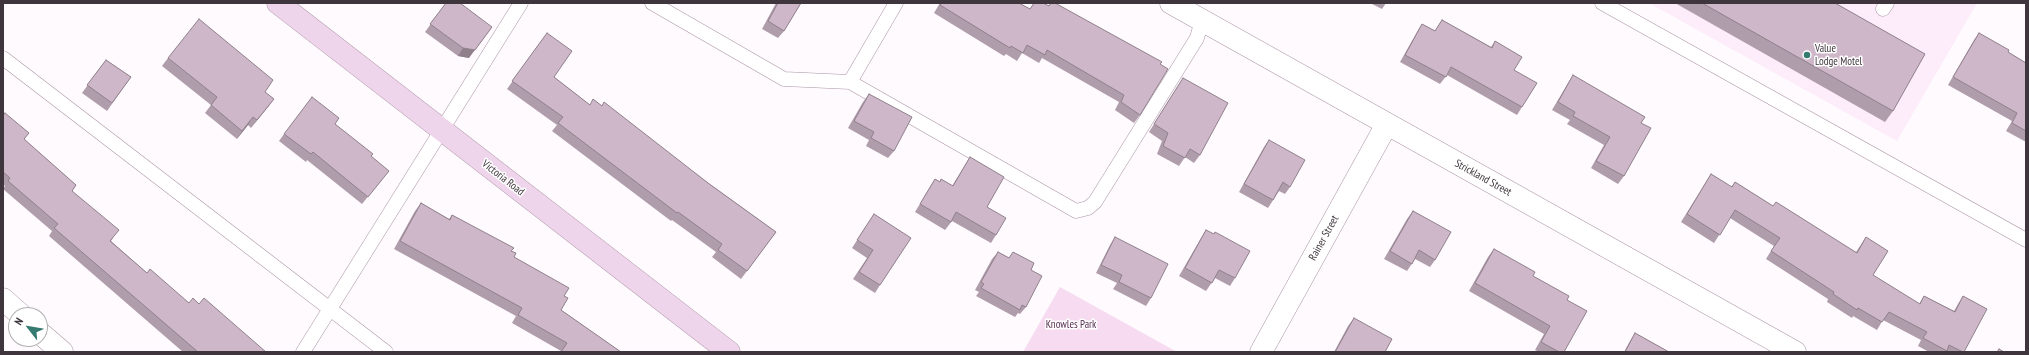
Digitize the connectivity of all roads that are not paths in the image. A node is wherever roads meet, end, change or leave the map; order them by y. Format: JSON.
{"nodes":[{"id":1,"x":278,"y":3,"type":"edge"},
{"id":2,"x":521,"y":3,"type":"edge"},
{"id":3,"x":652,"y":3,"type":"edge"},
{"id":4,"x":896,"y":3,"type":"edge"},
{"id":5,"x":1171,"y":3,"type":"edge"},
{"id":6,"x":1602,"y":3,"type":"edge"},
{"id":7,"x":1202,"y":20,"type":"junction"},
{"id":8,"x":3,"y":58,"type":"edge"},
{"id":9,"x":850,"y":82,"type":"junction"},
{"id":10,"x":1387,"y":124,"type":"junction"},
{"id":11,"x":441,"y":129,"type":"junction"},
{"id":12,"x":2026,"y":240,"type":"edge"},
{"id":13,"x":3,"y":299,"type":"edge"},
{"id":14,"x":12,"y":307,"type":"edge"},
{"id":15,"x":331,"y":309,"type":"junction"},
{"id":16,"x":48,"y":339,"type":"edge"},
{"id":17,"x":62,"y":352,"type":"edge"},
{"id":18,"x":303,"y":352,"type":"edge"},
{"id":19,"x":386,"y":352,"type":"edge"},
{"id":20,"x":729,"y":352,"type":"edge"},
{"id":21,"x":1261,"y":352,"type":"edge"},
{"id":22,"x":1795,"y":352,"type":"edge"}],
"edges":[{"from":1,"to":11,"type":"street","name":"Victoria Road"},
{"from":2,"to":11,"type":"lane"},
{"from":3,"to":9,"type":"lane"},
{"from":4,"to":9,"type":"lane"},
{"from":5,"to":7,"type":"street","name":"Strickland Street"},
{"from":6,"to":12,"type":"lane"},
{"from":7,"to":9,"type":"lane"},
{"from":7,"to":10,"type":"street","name":"Strickland Street"},
{"from":8,"to":15,"type":"lane"},
{"from":10,"to":21,"type":"street","name":"Rainer Street"},
{"from":10,"to":22,"type":"street","name":"Strickland Street"},
{"from":11,"to":15,"type":"lane"},
{"from":11,"to":20,"type":"street","name":"Victoria Road"},
{"from":13,"to":14,"type":"street"},
{"from":15,"to":18,"type":"lane"},
{"from":15,"to":19,"type":"lane"},
{"from":16,"to":17,"type":"street"}]}
